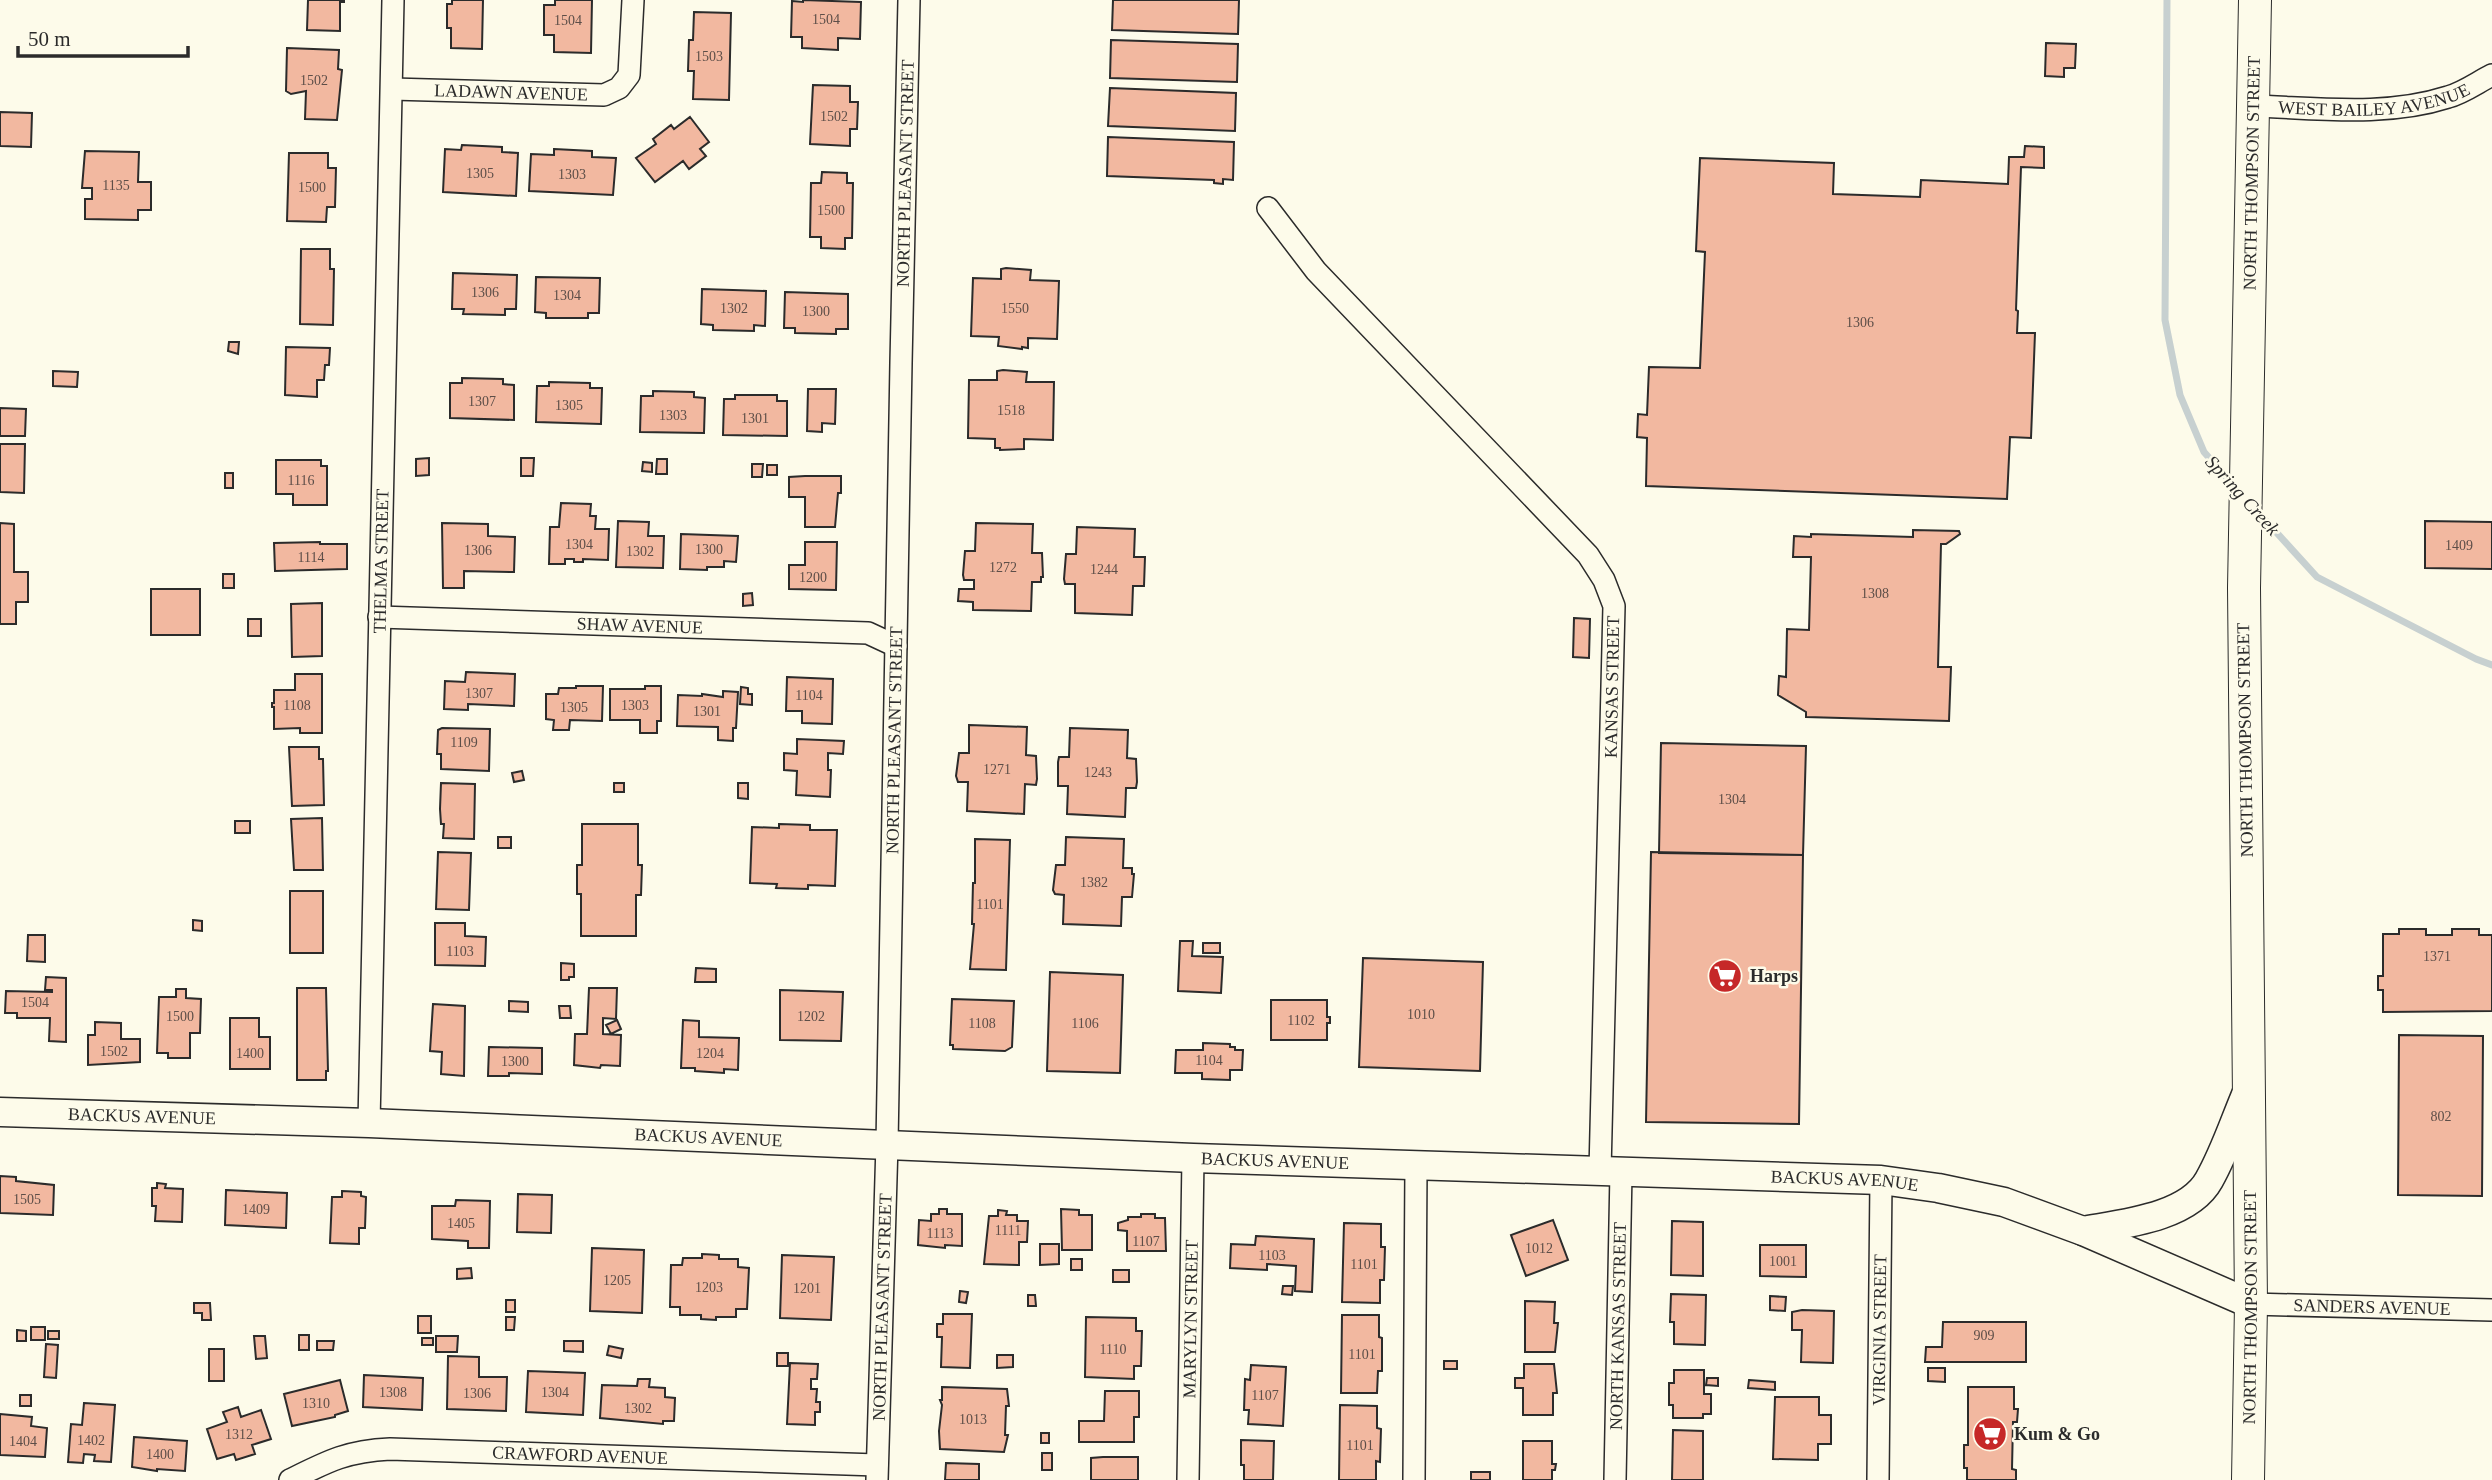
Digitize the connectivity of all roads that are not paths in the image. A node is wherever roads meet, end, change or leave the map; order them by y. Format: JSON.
{"nodes":[{"id":1,"x":393,"y":0,"type":"edge"},
{"id":2,"x":633,"y":0,"type":"edge"},
{"id":3,"x":909,"y":0,"type":"edge"},
{"id":4,"x":2255,"y":0,"type":"edge"},
{"id":5,"x":2492,"y":75,"type":"edge"},
{"id":6,"x":392,"y":89,"type":"junction"},
{"id":7,"x":2253,"y":106,"type":"junction"},
{"id":8,"x":1268,"y":208,"type":"dead end"},
{"id":9,"x":379,"y":617,"type":"junction"},
{"id":10,"x":896,"y":646,"type":"junction"},
{"id":11,"x":2249,"y":1088,"type":"junction"},
{"id":12,"x":0,"y":1112,"type":"edge"},
{"id":13,"x":369,"y":1123,"type":"junction"},
{"id":14,"x":887,"y":1144,"type":"junction"},
{"id":15,"x":1193,"y":1158,"type":"junction"},
{"id":16,"x":1416,"y":1166,"type":"junction"},
{"id":17,"x":1610,"y":1172,"type":"junction"},
{"id":18,"x":1881,"y":1180,"type":"junction"},
{"id":19,"x":2082,"y":1231,"type":"junction"},
{"id":20,"x":2251,"y":1304,"type":"junction"},
{"id":21,"x":2492,"y":1310,"type":"edge"},
{"id":22,"x":877,"y":1473,"type":"edge"},
{"id":23,"x":290,"y":1480,"type":"edge"},
{"id":24,"x":1188,"y":1480,"type":"edge"},
{"id":25,"x":1414,"y":1480,"type":"edge"},
{"id":26,"x":1615,"y":1480,"type":"edge"},
{"id":27,"x":1878,"y":1480,"type":"edge"},
{"id":28,"x":2248,"y":1480,"type":"edge"}],
"edges":[{"from":1,"to":6,"type":"street","name":"THELMA STREET"},
{"from":2,"to":6,"type":"street","name":"LADAWN AVENUE"},
{"from":3,"to":10,"type":"street","name":"NORTH PLEASANT STREET"},
{"from":4,"to":7,"type":"main road","name":"NORTH THOMPSON STREET"},
{"from":5,"to":7,"type":"street","name":"WEST BAILEY AVENUE"},
{"from":6,"to":9,"type":"street","name":"THELMA STREET"},
{"from":7,"to":11,"type":"main road","name":"NORTH THOMPSON STREET"},
{"from":8,"to":17,"type":"street","name":"KANSAS STREET"},
{"from":9,"to":10,"type":"street","name":"SHAW AVENUE"},
{"from":9,"to":13,"type":"street","name":"THELMA STREET"},
{"from":10,"to":14,"type":"street","name":"NORTH PLEASANT STREET"},
{"from":11,"to":19,"type":"street"},
{"from":11,"to":20,"type":"main road","name":"NORTH THOMPSON STREET"},
{"from":12,"to":13,"type":"street","name":"BACKUS AVENUE"},
{"from":13,"to":14,"type":"street","name":"BACKUS AVENUE"},
{"from":14,"to":15,"type":"street","name":"BACKUS AVENUE"},
{"from":14,"to":22,"type":"street","name":"NORTH PLEASANT STREET"},
{"from":15,"to":16,"type":"street","name":"BACKUS AVENUE"},
{"from":15,"to":24,"type":"street","name":"MARYLYN STREET"},
{"from":16,"to":17,"type":"street","name":"BACKUS AVENUE"},
{"from":16,"to":25,"type":"street"},
{"from":17,"to":18,"type":"street","name":"BACKUS AVENUE"},
{"from":17,"to":26,"type":"street","name":"NORTH KANSAS STREET"},
{"from":18,"to":19,"type":"street","name":"BACKUS AVENUE"},
{"from":18,"to":27,"type":"street","name":"VIRGINIA STREET"},
{"from":19,"to":20,"type":"street","name":"BACKUS AVENUE"},
{"from":20,"to":21,"type":"street","name":"SANDERS AVENUE"},
{"from":20,"to":28,"type":"main road","name":"NORTH THOMPSON STREET"},
{"from":22,"to":23,"type":"street","name":"CRAWFORD AVENUE"}]}
